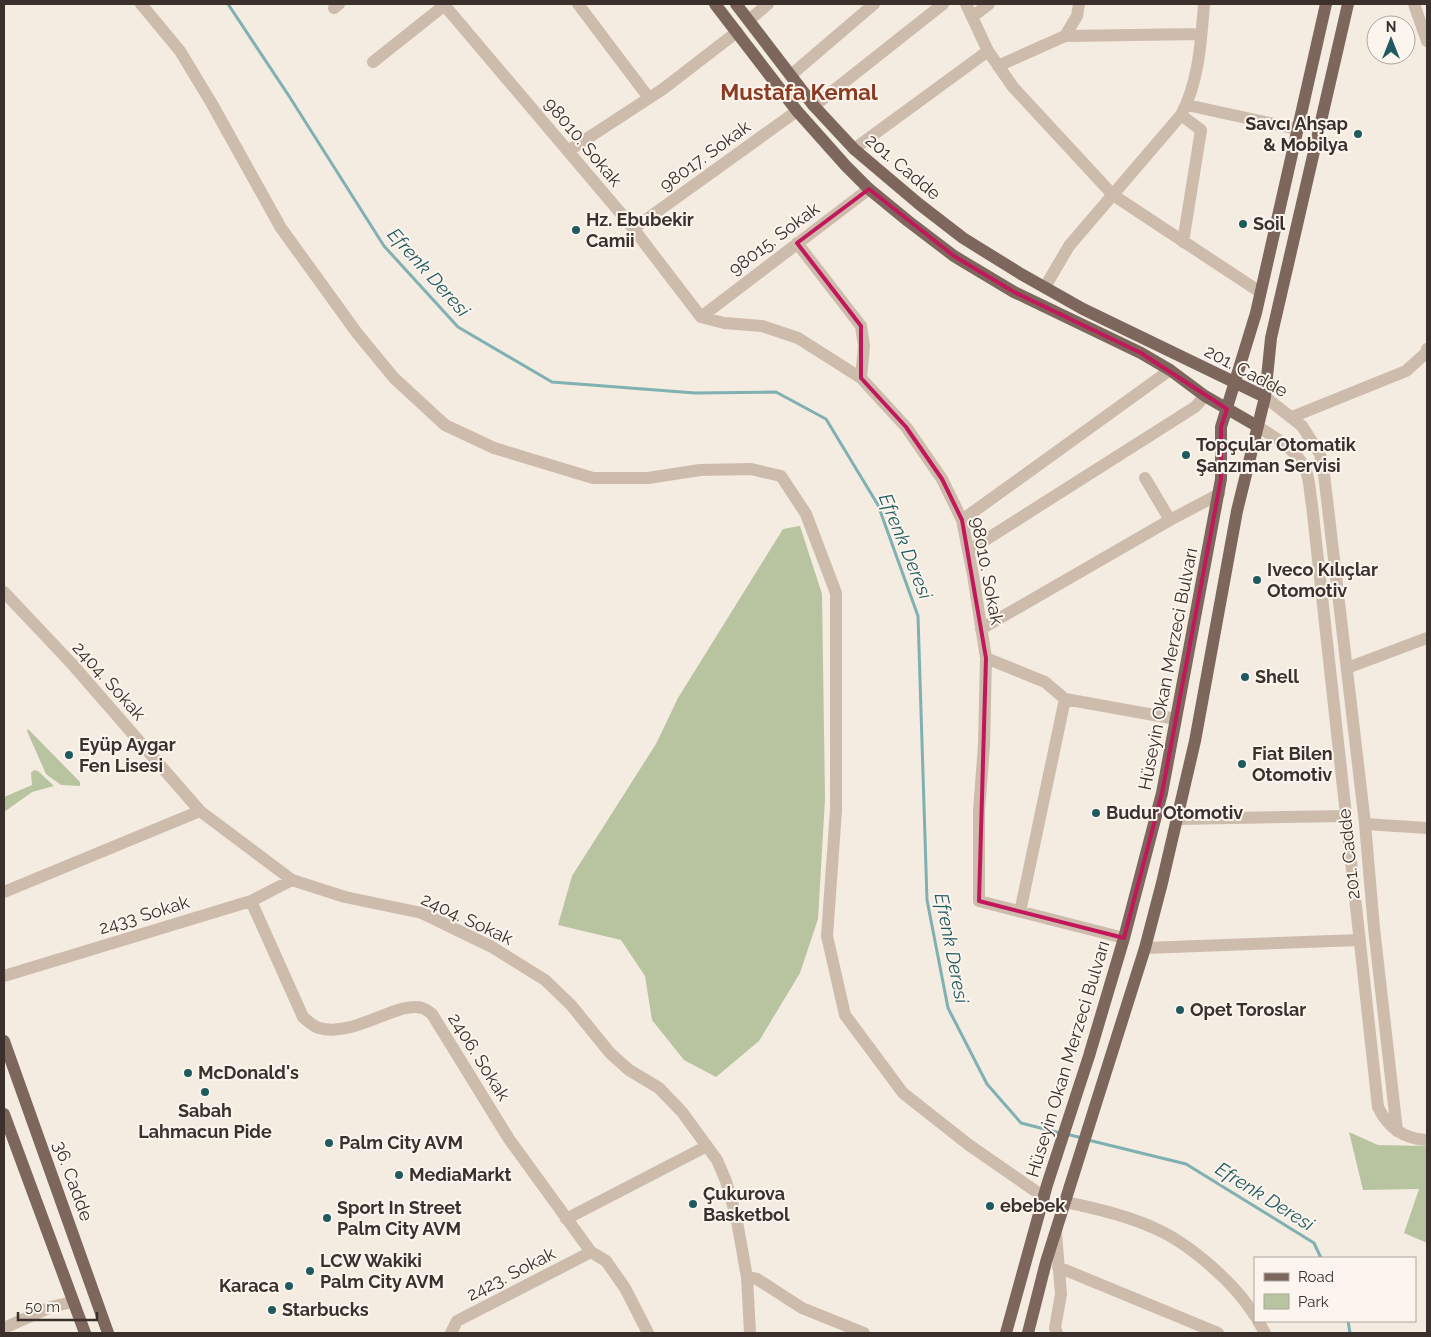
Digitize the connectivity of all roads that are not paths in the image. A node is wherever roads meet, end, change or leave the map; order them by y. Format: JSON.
{"nodes":[{"id":1,"x":141,"y":4,"type":"edge"},
{"id":2,"x":578,"y":4,"type":"edge"},
{"id":3,"x":715,"y":4,"type":"edge"},
{"id":4,"x":736,"y":4,"type":"edge"},
{"id":5,"x":768,"y":4,"type":"edge"},
{"id":6,"x":874,"y":4,"type":"edge"},
{"id":7,"x":943,"y":4,"type":"edge"},
{"id":8,"x":966,"y":4,"type":"edge"},
{"id":9,"x":989,"y":4,"type":"edge"},
{"id":10,"x":1079,"y":4,"type":"edge"},
{"id":11,"x":1204,"y":4,"type":"edge"},
{"id":12,"x":1326,"y":4,"type":"edge"},
{"id":13,"x":1348,"y":4,"type":"edge"},
{"id":14,"x":1414,"y":4,"type":"edge"},
{"id":15,"x":446,"y":5,"type":"edge"},
{"id":16,"x":972,"y":17,"type":"junction"},
{"id":17,"x":749,"y":20,"type":"junction"},
{"id":18,"x":737,"y":32,"type":"junction"},
{"id":19,"x":1201,"y":34,"type":"junction"},
{"id":20,"x":1066,"y":36,"type":"junction"},
{"id":21,"x":1427,"y":41,"type":"edge"},
{"id":22,"x":988,"y":51,"type":"junction"},
{"id":23,"x":373,"y":62,"type":"dead end"},
{"id":24,"x":998,"y":66,"type":"junction"},
{"id":25,"x":791,"y":75,"type":"junction"},
{"id":26,"x":649,"y":98,"type":"junction"},
{"id":27,"x":814,"y":106,"type":"junction"},
{"id":28,"x":1184,"y":110,"type":"junction"},
{"id":29,"x":797,"y":111,"type":"junction"},
{"id":30,"x":1297,"y":129,"type":"junction"},
{"id":31,"x":854,"y":149,"type":"junction"},
{"id":32,"x":568,"y":152,"type":"junction"},
{"id":33,"x":869,"y":189,"type":"junction"},
{"id":34,"x":1113,"y":195,"type":"junction"},
{"id":35,"x":633,"y":229,"type":"junction"},
{"id":36,"x":1183,"y":242,"type":"junction"},
{"id":37,"x":797,"y":243,"type":"junction"},
{"id":38,"x":1044,"y":287,"type":"junction"},
{"id":39,"x":1260,"y":292,"type":"junction"},
{"id":40,"x":701,"y":317,"type":"junction"},
{"id":41,"x":1427,"y":349,"type":"edge"},
{"id":42,"x":1170,"y":370,"type":"junction"},
{"id":43,"x":861,"y":378,"type":"junction"},
{"id":44,"x":1235,"y":383,"type":"junction"},
{"id":45,"x":1205,"y":396,"type":"junction"},
{"id":46,"x":1265,"y":397,"type":"junction"},
{"id":47,"x":1227,"y":408,"type":"junction"},
{"id":48,"x":1292,"y":417,"type":"junction"},
{"id":49,"x":1257,"y":426,"type":"junction"},
{"id":50,"x":1145,"y":478,"type":"dead end"},
{"id":51,"x":1219,"y":494,"type":"junction"},
{"id":52,"x":962,"y":520,"type":"junction"},
{"id":53,"x":1170,"y":520,"type":"junction"},
{"id":54,"x":968,"y":551,"type":"junction"},
{"id":55,"x":4,"y":592,"type":"edge"},
{"id":56,"x":981,"y":629,"type":"junction"},
{"id":57,"x":1427,"y":638,"type":"edge"},
{"id":58,"x":986,"y":658,"type":"junction"},
{"id":59,"x":1347,"y":668,"type":"junction"},
{"id":60,"x":1065,"y":699,"type":"junction"},
{"id":61,"x":1176,"y":720,"type":"junction"},
{"id":62,"x":200,"y":811,"type":"junction"},
{"id":63,"x":1345,"y":816,"type":"junction"},
{"id":64,"x":1177,"y":819,"type":"junction"},
{"id":65,"x":1364,"y":824,"type":"junction"},
{"id":66,"x":1427,"y":828,"type":"edge"},
{"id":67,"x":292,"y":880,"type":"junction"},
{"id":68,"x":4,"y":892,"type":"edge"},
{"id":69,"x":251,"y":902,"type":"junction"},
{"id":70,"x":1020,"y":912,"type":"junction"},
{"id":71,"x":1124,"y":938,"type":"junction"},
{"id":72,"x":1360,"y":940,"type":"junction"},
{"id":73,"x":1145,"y":948,"type":"junction"},
{"id":74,"x":4,"y":976,"type":"edge"},
{"id":75,"x":4,"y":1041,"type":"edge"},
{"id":76,"x":4,"y":1114,"type":"edge"},
{"id":77,"x":1397,"y":1131,"type":"junction"},
{"id":78,"x":1427,"y":1140,"type":"edge"},
{"id":79,"x":706,"y":1146,"type":"junction"},
{"id":80,"x":1046,"y":1191,"type":"junction"},
{"id":81,"x":1065,"y":1202,"type":"junction"},
{"id":82,"x":566,"y":1219,"type":"junction"},
{"id":83,"x":1056,"y":1232,"type":"junction"},
{"id":84,"x":591,"y":1252,"type":"junction"},
{"id":85,"x":1058,"y":1267,"type":"junction"},
{"id":86,"x":748,"y":1277,"type":"junction"},
{"id":87,"x":72,"y":1302,"type":"junction"},
{"id":88,"x":1254,"y":1315,"type":"edge"},
{"id":89,"x":1259,"y":1322,"type":"edge"},
{"id":90,"x":4,"y":1328,"type":"edge"},
{"id":91,"x":85,"y":1333,"type":"edge"},
{"id":92,"x":108,"y":1333,"type":"edge"},
{"id":93,"x":450,"y":1333,"type":"edge"},
{"id":94,"x":648,"y":1333,"type":"edge"},
{"id":95,"x":750,"y":1333,"type":"edge"},
{"id":96,"x":864,"y":1333,"type":"edge"},
{"id":97,"x":1006,"y":1333,"type":"edge"},
{"id":98,"x":1028,"y":1333,"type":"edge"},
{"id":99,"x":1057,"y":1333,"type":"edge"},
{"id":100,"x":1218,"y":1333,"type":"edge"},
{"id":101,"x":1265,"y":1333,"type":"edge"}],
"edges":[{"from":1,"to":80,"type":"street"},
{"from":2,"to":26,"type":"street"},
{"from":3,"to":18,"type":"main road","name":"201. Cadde"},
{"from":4,"to":17,"type":"main road","name":"201. Cadde"},
{"from":5,"to":17,"type":"street"},
{"from":6,"to":25,"type":"street"},
{"from":7,"to":27,"type":"street"},
{"from":8,"to":16,"type":"street"},
{"from":9,"to":16,"type":"street"},
{"from":10,"to":20,"type":"street"},
{"from":11,"to":19,"type":"street"},
{"from":12,"to":30,"type":"main road","name":"Hüseyin Okan Merzeci Bulvarı"},
{"from":13,"to":46,"type":"main road"},
{"from":14,"to":21,"type":"street"},
{"from":15,"to":23,"type":"street"},
{"from":15,"to":32,"type":"street","name":"98010. Sokak"},
{"from":16,"to":22,"type":"street"},
{"from":17,"to":25,"type":"main road","name":"201. Cadde"},
{"from":18,"to":26,"type":"street"},
{"from":18,"to":29,"type":"main road","name":"201. Cadde"},
{"from":19,"to":20,"type":"street"},
{"from":19,"to":28,"type":"street"},
{"from":20,"to":24,"type":"street"},
{"from":22,"to":24,"type":"street"},
{"from":22,"to":31,"type":"street"},
{"from":24,"to":34,"type":"street"},
{"from":25,"to":27,"type":"main road","name":"201. Cadde"},
{"from":26,"to":32,"type":"street"},
{"from":27,"to":31,"type":"main road","name":"201. Cadde"},
{"from":28,"to":30,"type":"street"},
{"from":28,"to":34,"type":"street"},
{"from":28,"to":36,"type":"street"},
{"from":29,"to":33,"type":"main road","name":"201. Cadde"},
{"from":29,"to":35,"type":"street","name":"98017. Sokak"},
{"from":30,"to":39,"type":"main road","name":"Hüseyin Okan Merzeci Bulvarı"},
{"from":31,"to":38,"type":"main road","name":"201. Cadde"},
{"from":32,"to":35,"type":"street","name":"98010. Sokak"},
{"from":33,"to":37,"type":"street","name":"98015. Sokak"},
{"from":33,"to":42,"type":"main road","name":"201. Cadde"},
{"from":34,"to":36,"type":"street"},
{"from":34,"to":38,"type":"street"},
{"from":35,"to":40,"type":"street","name":"98010. Sokak"},
{"from":36,"to":39,"type":"street"},
{"from":37,"to":40,"type":"street","name":"98015. Sokak"},
{"from":37,"to":43,"type":"street"},
{"from":38,"to":44,"type":"main road","name":"201. Cadde"},
{"from":39,"to":44,"type":"main road","name":"Hüseyin Okan Merzeci Bulvarı"},
{"from":40,"to":43,"type":"street","name":"98010. Sokak"},
{"from":41,"to":48,"type":"street"},
{"from":42,"to":45,"type":"main road","name":"201. Cadde"},
{"from":42,"to":52,"type":"street"},
{"from":43,"to":52,"type":"street","name":"98010. Sokak"},
{"from":44,"to":46,"type":"main road","name":"201. Cadde"},
{"from":44,"to":47,"type":"main road","name":"Hüseyin Okan Merzeci Bulvarı"},
{"from":45,"to":47,"type":"main road","name":"201. Cadde"},
{"from":45,"to":54,"type":"street"},
{"from":46,"to":48,"type":"street","name":"201. Cadde"},
{"from":46,"to":49,"type":"main road"},
{"from":47,"to":49,"type":"main road","name":"201. Cadde"},
{"from":47,"to":51,"type":"main road","name":"Hüseyin Okan Merzeci Bulvarı"},
{"from":48,"to":59,"type":"street","name":"201. Cadde"},
{"from":49,"to":63,"type":"street","name":"201. Cadde"},
{"from":49,"to":64,"type":"main road"},
{"from":50,"to":53,"type":"street"},
{"from":51,"to":53,"type":"street"},
{"from":51,"to":61,"type":"main road","name":"Hüseyin Okan Merzeci Bulvarı"},
{"from":52,"to":54,"type":"street","name":"98010. Sokak"},
{"from":53,"to":56,"type":"street"},
{"from":54,"to":56,"type":"street","name":"98010. Sokak"},
{"from":55,"to":62,"type":"street","name":"2404. Sokak"},
{"from":56,"to":58,"type":"street","name":"98010. Sokak"},
{"from":57,"to":59,"type":"street"},
{"from":58,"to":60,"type":"street"},
{"from":58,"to":70,"type":"street","name":"98010. Sokak"},
{"from":59,"to":65,"type":"street","name":"201. Cadde"},
{"from":60,"to":61,"type":"street"},
{"from":60,"to":70,"type":"street"},
{"from":61,"to":71,"type":"main road","name":"Hüseyin Okan Merzeci Bulvarı"},
{"from":62,"to":67,"type":"street","name":"2404. Sokak"},
{"from":62,"to":68,"type":"street"},
{"from":63,"to":64,"type":"street"},
{"from":63,"to":72,"type":"street","name":"201. Cadde"},
{"from":64,"to":73,"type":"main road"},
{"from":65,"to":66,"type":"street"},
{"from":65,"to":77,"type":"street","name":"201. Cadde"},
{"from":67,"to":69,"type":"street","name":"2433 Sokak"},
{"from":67,"to":79,"type":"street","name":"2404. Sokak"},
{"from":69,"to":74,"type":"street","name":"2433 Sokak"},
{"from":69,"to":82,"type":"street","name":"2406. Sokak"},
{"from":70,"to":71,"type":"street"},
{"from":71,"to":80,"type":"main road","name":"Hüseyin Okan Merzeci Bulvarı"},
{"from":72,"to":73,"type":"street"},
{"from":72,"to":77,"type":"street","name":"201. Cadde"},
{"from":73,"to":81,"type":"main road"},
{"from":75,"to":92,"type":"main road","name":"36. Cadde"},
{"from":76,"to":87,"type":"main road"},
{"from":77,"to":78,"type":"street"},
{"from":79,"to":82,"type":"street"},
{"from":79,"to":86,"type":"street","name":"2404. Sokak"},
{"from":80,"to":97,"type":"main road","name":"Hüseyin Okan Merzeci Bulvarı"},
{"from":81,"to":83,"type":"main road"},
{"from":81,"to":88,"type":"street"},
{"from":82,"to":84,"type":"street","name":"2406. Sokak"},
{"from":83,"to":85,"type":"street"},
{"from":83,"to":98,"type":"main road"},
{"from":84,"to":93,"type":"street","name":"2423. Sokak"},
{"from":84,"to":94,"type":"street","name":"2406. Sokak"},
{"from":85,"to":99,"type":"street"},
{"from":85,"to":100,"type":"street"},
{"from":86,"to":95,"type":"street","name":"2404. Sokak"},
{"from":86,"to":96,"type":"street"},
{"from":87,"to":90,"type":"street"},
{"from":87,"to":91,"type":"main road"},
{"from":89,"to":101,"type":"street"}]}
